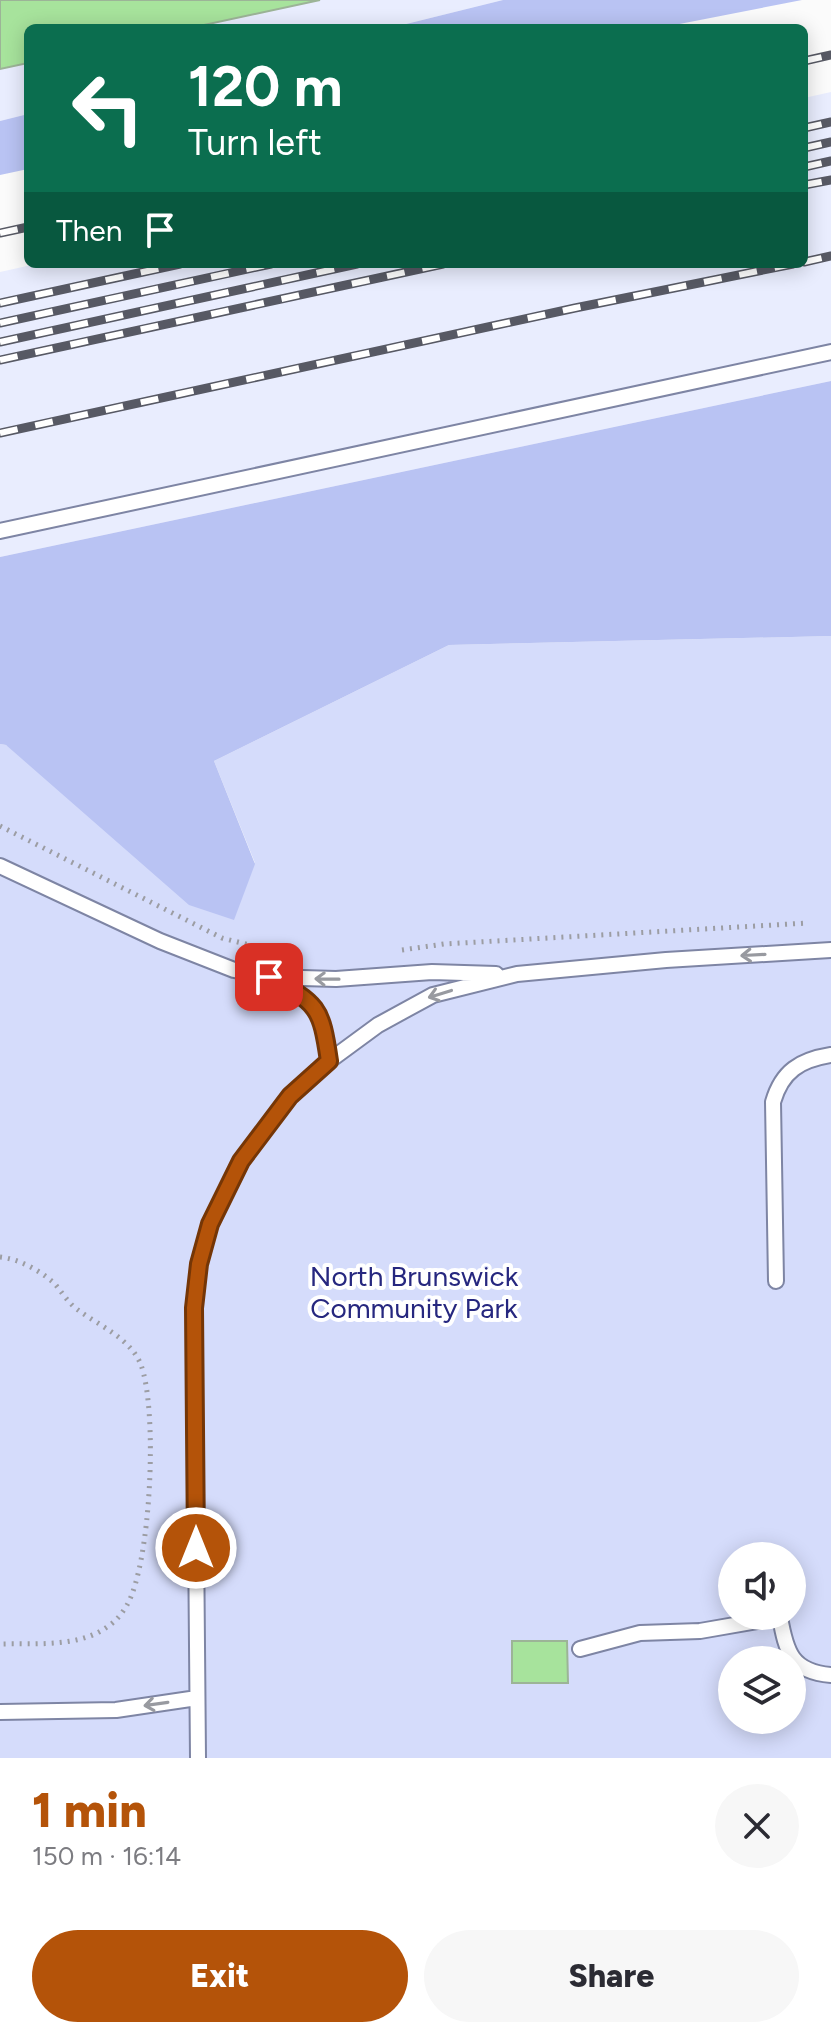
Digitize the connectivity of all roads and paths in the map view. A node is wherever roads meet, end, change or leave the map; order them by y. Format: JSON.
{"nodes":[{"id":1,"x":831,"y":352,"type":"edge"},
{"id":2,"x":0,"y":531,"type":"edge"},
{"id":3,"x":0,"y":826,"type":"edge"},
{"id":4,"x":0,"y":866,"type":"edge"},
{"id":5,"x":808,"y":923,"type":"dead end"},
{"id":6,"x":399,"y":950,"type":"dead end"},
{"id":7,"x":831,"y":950,"type":"edge"},
{"id":8,"x":297,"y":955,"type":"dead end"},
{"id":9,"x":517,"y":974,"type":"junction"},
{"id":10,"x":269,"y":977,"type":"junction"},
{"id":11,"x":831,"y":1055,"type":"edge"},
{"id":12,"x":329,"y":1061,"type":"junction"},
{"id":13,"x":0,"y":1257,"type":"edge"},
{"id":14,"x":776,"y":1281,"type":"dead end"},
{"id":15,"x":0,"y":1644,"type":"edge"},
{"id":16,"x":580,"y":1649,"type":"dead end"},
{"id":17,"x":831,"y":1675,"type":"edge"},
{"id":18,"x":197,"y":1698,"type":"junction"},
{"id":19,"x":0,"y":1712,"type":"edge"},
{"id":20,"x":198,"y":1758,"type":"edge"}],
"edges":[{"from":1,"to":2,"type":"lane"},
{"from":3,"to":8,"type":"path"},
{"from":4,"to":10,"type":"lane"},
{"from":5,"to":6,"type":"path"},
{"from":7,"to":9,"type":"lane","one_way":true},
{"from":9,"to":10,"type":"lane","one_way":true},
{"from":9,"to":12,"type":"lane","one_way":true},
{"from":10,"to":12,"type":"lane"},
{"from":11,"to":14,"type":"lane"},
{"from":12,"to":18,"type":"lane"},
{"from":13,"to":15,"type":"path"},
{"from":16,"to":17,"type":"lane"},
{"from":18,"to":19,"type":"lane","one_way":true},
{"from":18,"to":20,"type":"lane"}]}
